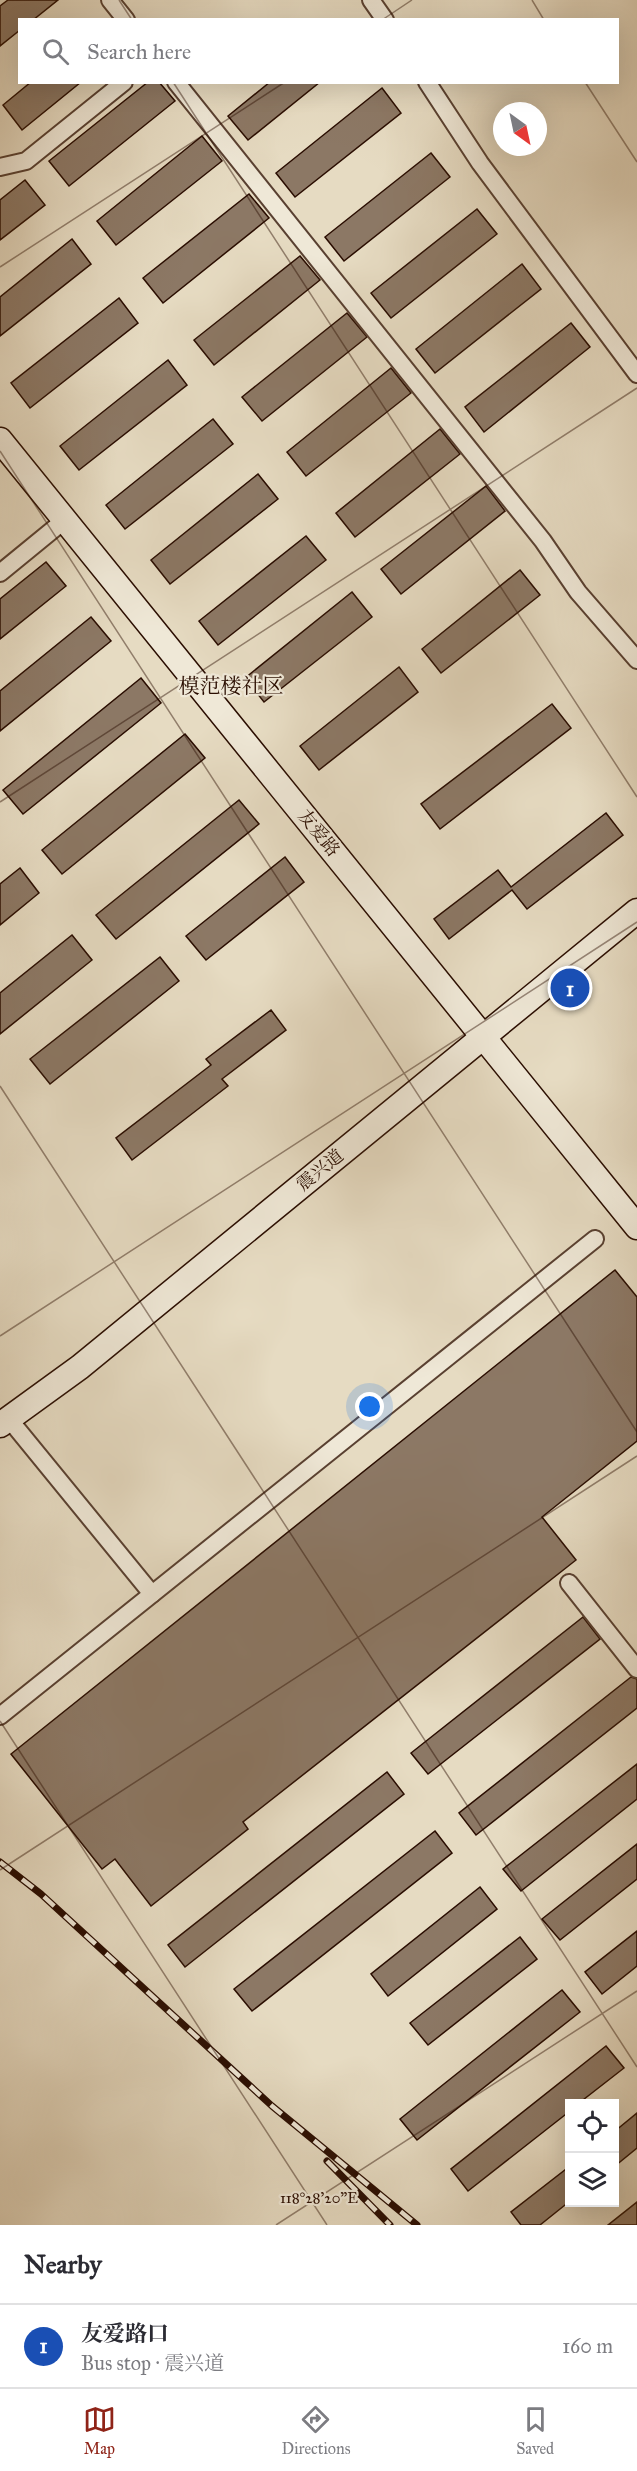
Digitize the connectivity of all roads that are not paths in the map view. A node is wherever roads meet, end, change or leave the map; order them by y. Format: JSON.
{"nodes":[{"id":1,"x":110,"y":0,"type":"edge"},
{"id":2,"x":371,"y":0,"type":"edge"},
{"id":3,"x":124,"y":18,"type":"edge"},
{"id":4,"x":384,"y":18,"type":"edge"},
{"id":5,"x":122,"y":84,"type":"edge"},
{"id":6,"x":178,"y":84,"type":"edge"},
{"id":7,"x":428,"y":84,"type":"edge"},
{"id":8,"x":0,"y":167,"type":"edge"},
{"id":9,"x":637,"y":374,"type":"edge"},
{"id":10,"x":0,"y":440,"type":"edge"},
{"id":11,"x":66,"y":519,"type":"junction"},
{"id":12,"x":0,"y":573,"type":"edge"},
{"id":13,"x":637,"y":660,"type":"edge"},
{"id":14,"x":637,"y":911,"type":"edge"},
{"id":15,"x":483,"y":1037,"type":"junction"},
{"id":16,"x":637,"y":1227,"type":"edge"},
{"id":17,"x":595,"y":1239,"type":"dead end"},
{"id":18,"x":5,"y":1422,"type":"edge"},
{"id":19,"x":569,"y":1583,"type":"dead end"},
{"id":20,"x":152,"y":1594,"type":"junction"},
{"id":21,"x":637,"y":1669,"type":"edge"},
{"id":22,"x":0,"y":1716,"type":"edge"}],
"edges":[{"from":1,"to":3,"type":"street"},
{"from":2,"to":4,"type":"street"},
{"from":5,"to":8,"type":"street"},
{"from":6,"to":13,"type":"street"},
{"from":7,"to":9,"type":"street"},
{"from":10,"to":11,"type":"street","name":"友爱路"},
{"from":11,"to":12,"type":"street"},
{"from":11,"to":15,"type":"street","name":"友爱路"},
{"from":14,"to":15,"type":"street","name":"震兴道"},
{"from":15,"to":16,"type":"street","name":"友爱路"},
{"from":15,"to":18,"type":"street","name":"震兴道"},
{"from":17,"to":20,"type":"street"},
{"from":18,"to":20,"type":"street"},
{"from":19,"to":21,"type":"street"},
{"from":20,"to":22,"type":"street"}]}
